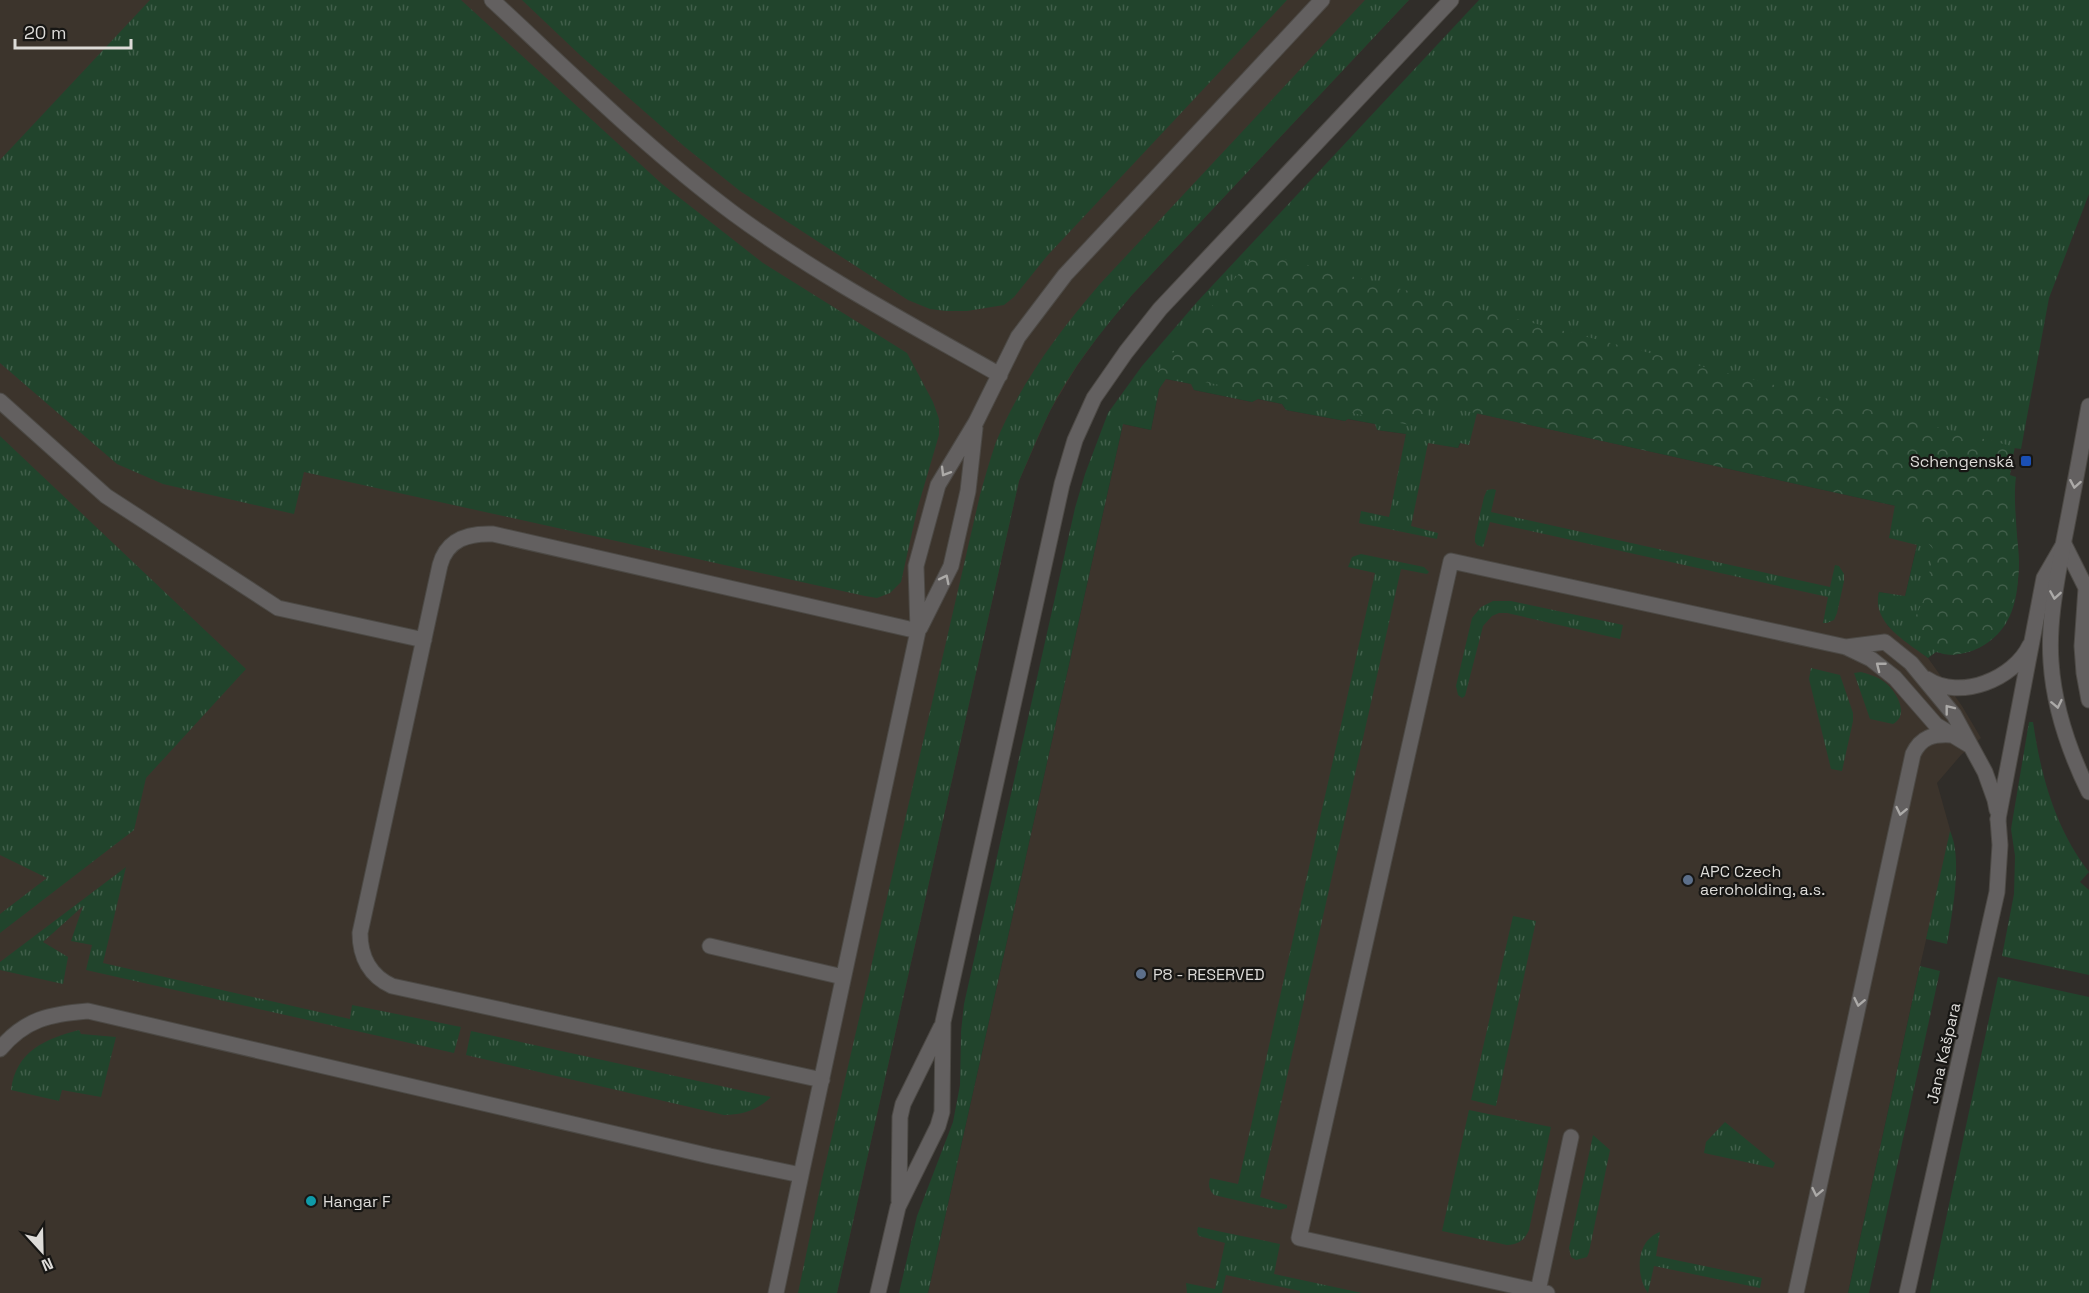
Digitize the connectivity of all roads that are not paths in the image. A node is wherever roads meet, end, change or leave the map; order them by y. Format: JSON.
{"nodes":[{"id":1,"x":492,"y":0,"type":"edge"},
{"id":2,"x":1322,"y":0,"type":"edge"},
{"id":3,"x":1451,"y":0,"type":"edge"},
{"id":4,"x":1000,"y":375,"type":"junction"},
{"id":5,"x":0,"y":401,"type":"edge"},
{"id":6,"x":2089,"y":406,"type":"edge"},
{"id":7,"x":976,"y":422,"type":"junction"},
{"id":8,"x":2064,"y":544,"type":"junction"},
{"id":9,"x":918,"y":631,"type":"junction"},
{"id":10,"x":2034,"y":637,"type":"junction"},
{"id":11,"x":423,"y":640,"type":"junction"},
{"id":12,"x":1846,"y":647,"type":"junction"},
{"id":13,"x":1923,"y":676,"type":"junction"},
{"id":14,"x":2089,"y":700,"type":"edge"},
{"id":15,"x":1951,"y":735,"type":"junction"},
{"id":16,"x":1969,"y":745,"type":"junction"},
{"id":17,"x":2089,"y":792,"type":"edge"},
{"id":18,"x":1998,"y":819,"type":"junction"},
{"id":19,"x":710,"y":946,"type":"dead end"},
{"id":20,"x":843,"y":977,"type":"junction"},
{"id":21,"x":943,"y":1022,"type":"junction"},
{"id":22,"x":0,"y":1049,"type":"edge"},
{"id":23,"x":822,"y":1080,"type":"junction"},
{"id":24,"x":1571,"y":1137,"type":"dead end"},
{"id":25,"x":801,"y":1175,"type":"junction"},
{"id":26,"x":898,"y":1207,"type":"junction"},
{"id":27,"x":1543,"y":1292,"type":"edge"},
{"id":28,"x":776,"y":1293,"type":"edge"},
{"id":29,"x":878,"y":1293,"type":"edge"},
{"id":30,"x":1796,"y":1293,"type":"edge"},
{"id":31,"x":1907,"y":1293,"type":"edge"}],
"edges":[{"from":1,"to":4,"type":"street"},
{"from":2,"to":4,"type":"street"},
{"from":3,"to":21,"type":"street"},
{"from":4,"to":7,"type":"street"},
{"from":5,"to":11,"type":"street"},
{"from":6,"to":8,"type":"street","one_way":true},
{"from":9,"to":7,"type":"street","one_way":true},
{"from":7,"to":9,"type":"street","one_way":true},
{"from":8,"to":10,"type":"street"},
{"from":8,"to":14,"type":"street"},
{"from":8,"to":17,"type":"street","one_way":true},
{"from":9,"to":11,"type":"street"},
{"from":9,"to":20,"type":"street"},
{"from":10,"to":13,"type":"street"},
{"from":10,"to":18,"type":"street"},
{"from":11,"to":23,"type":"street"},
{"from":12,"to":13,"type":"street"},
{"from":15,"to":12,"type":"street","one_way":true},
{"from":12,"to":27,"type":"street"},
{"from":16,"to":13,"type":"street","one_way":true},
{"from":15,"to":16,"type":"street"},
{"from":15,"to":30,"type":"street","one_way":true},
{"from":16,"to":18,"type":"street"},
{"from":18,"to":31,"type":"street","name":"Jana Kašpara"},
{"from":19,"to":20,"type":"street"},
{"from":20,"to":23,"type":"street"},
{"from":21,"to":26,"type":"street"},
{"from":21,"to":26,"type":"street"},
{"from":22,"to":25,"type":"street"},
{"from":23,"to":25,"type":"street"},
{"from":24,"to":27,"type":"street"},
{"from":25,"to":28,"type":"street"},
{"from":26,"to":29,"type":"street"}]}
